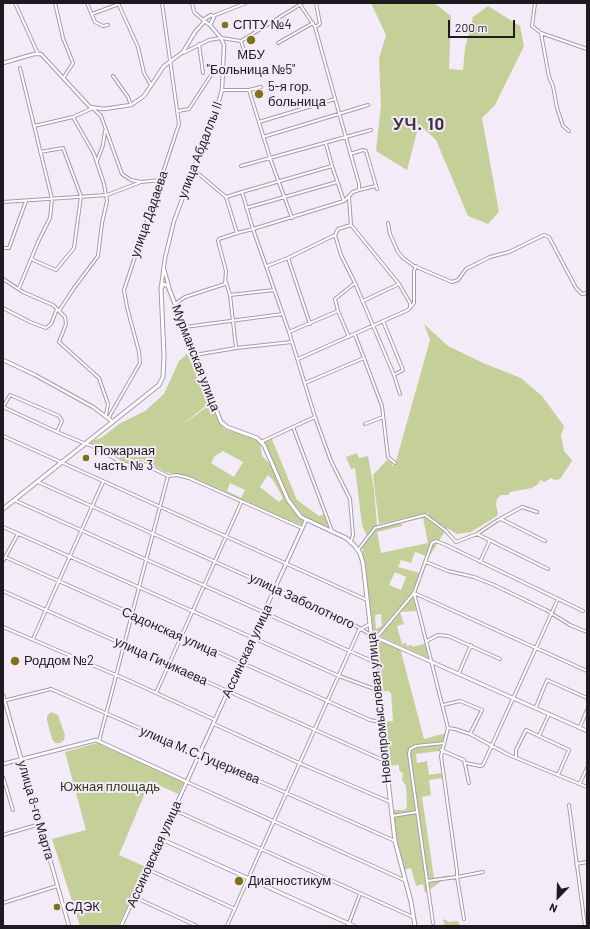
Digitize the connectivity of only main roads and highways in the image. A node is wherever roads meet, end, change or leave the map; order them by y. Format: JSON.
{"nodes":[{"id":1,"x":3,"y":509,"type":"edge"},
{"id":2,"x":306,"y":520,"type":"joint"},
{"id":3,"x":415,"y":926,"type":"edge"}],
"edges":[{"from":1,"to":2,"type":"main road","name":"Мурманская улица"},
{"from":2,"to":3,"type":"main road","name":"Новопромысловая улица"}]}
